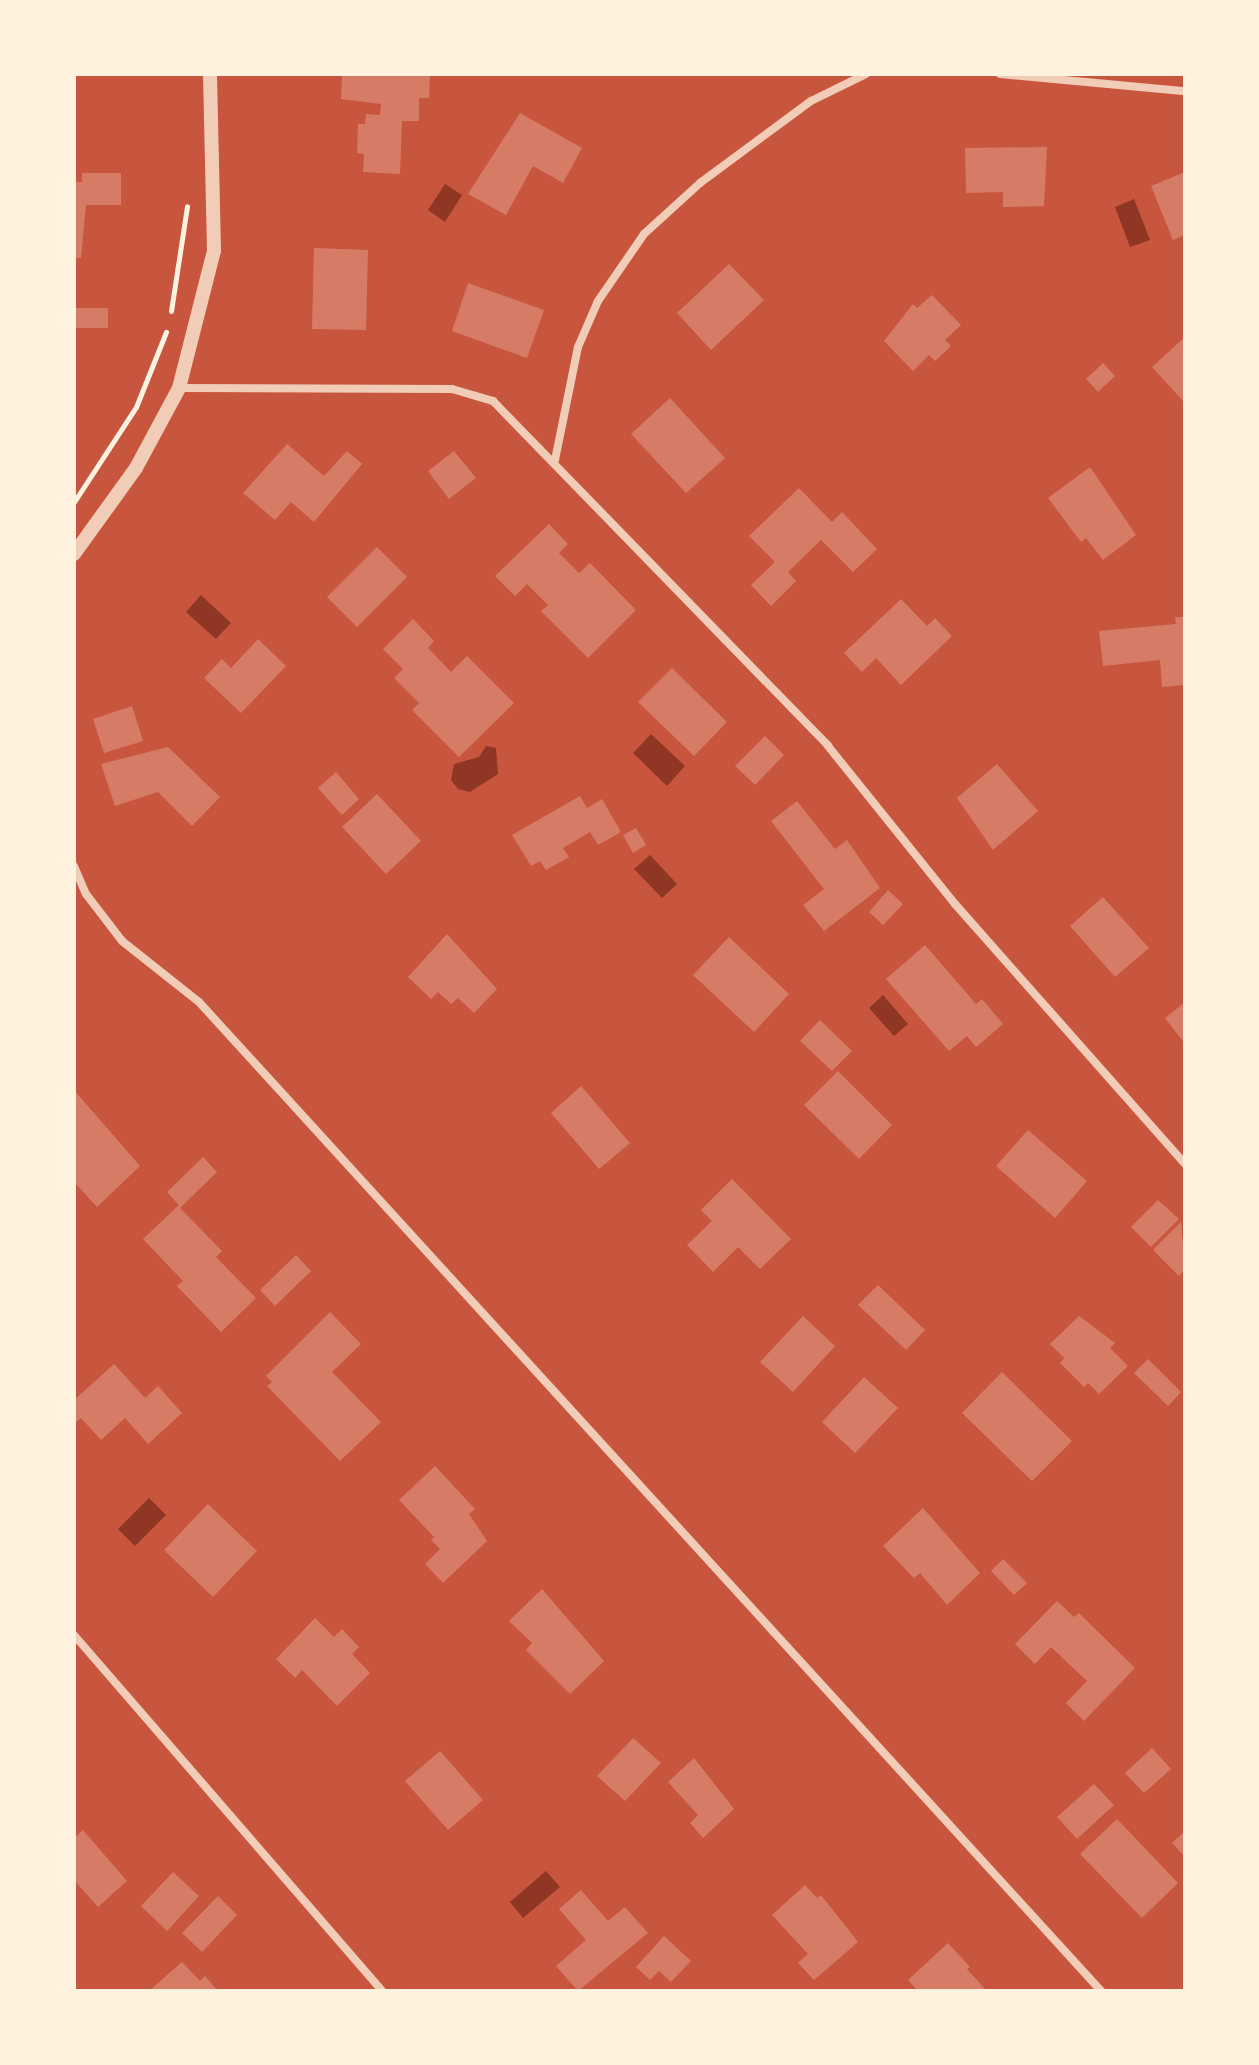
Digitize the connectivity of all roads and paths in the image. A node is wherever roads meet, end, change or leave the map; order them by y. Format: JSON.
{"nodes":[{"id":1,"x":210,"y":74,"type":"edge"},
{"id":2,"x":866,"y":74,"type":"edge"},
{"id":3,"x":1000,"y":74,"type":"edge"},
{"id":4,"x":1185,"y":91,"type":"edge"},
{"id":5,"x":187,"y":202,"type":"dead end"},
{"id":6,"x":179,"y":388,"type":"junction"},
{"id":7,"x":555,"y":460,"type":"junction"},
{"id":8,"x":74,"y":502,"type":"edge"},
{"id":9,"x":80,"y":539,"type":"edge"},
{"id":10,"x":74,"y":554,"type":"edge"},
{"id":11,"x":74,"y":866,"type":"edge"},
{"id":12,"x":1185,"y":1164,"type":"edge"},
{"id":13,"x":74,"y":1635,"type":"edge"},
{"id":14,"x":382,"y":1991,"type":"edge"},
{"id":15,"x":1101,"y":1991,"type":"edge"}],
"edges":[{"from":1,"to":6,"type":"street"},
{"from":2,"to":7,"type":"street"},
{"from":3,"to":4,"type":"street"},
{"from":5,"to":8,"type":"path"},
{"from":6,"to":7,"type":"street"},
{"from":6,"to":9,"type":"street"},
{"from":7,"to":12,"type":"street"},
{"from":9,"to":10,"type":"street"},
{"from":11,"to":15,"type":"street"},
{"from":13,"to":14,"type":"street"}]}
